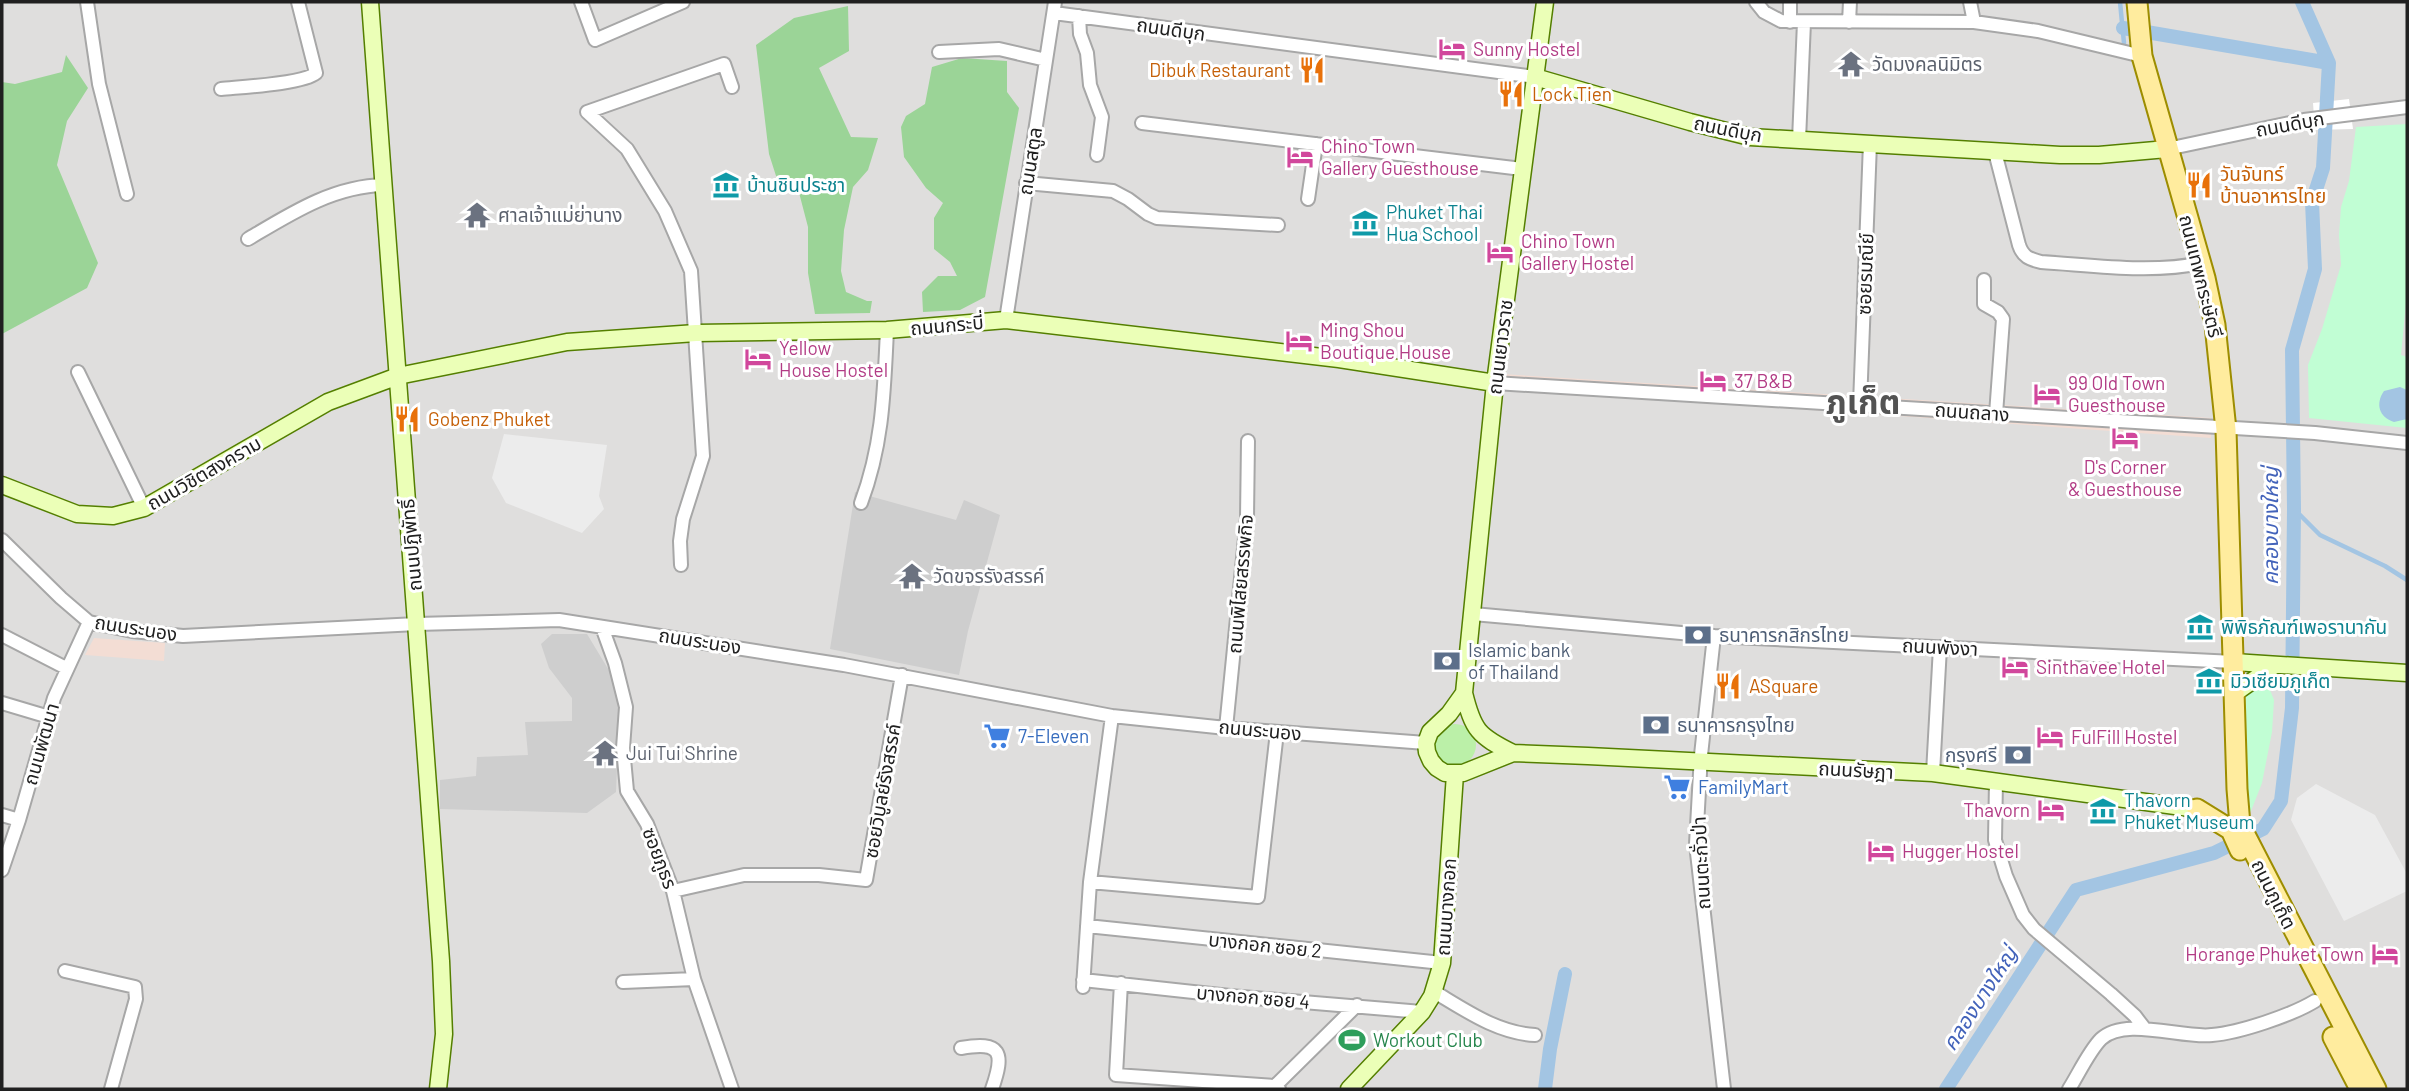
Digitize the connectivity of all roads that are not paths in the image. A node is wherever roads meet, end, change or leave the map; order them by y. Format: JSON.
{"nodes":[{"id":1,"x":87,"y":2,"type":"edge"},
{"id":2,"x":298,"y":2,"type":"edge"},
{"id":3,"x":370,"y":2,"type":"edge"},
{"id":4,"x":581,"y":2,"type":"edge"},
{"id":5,"x":683,"y":2,"type":"edge"},
{"id":6,"x":1545,"y":2,"type":"edge"},
{"id":7,"x":1756,"y":2,"type":"edge"},
{"id":8,"x":1790,"y":2,"type":"edge"},
{"id":9,"x":1850,"y":2,"type":"edge"},
{"id":10,"x":1970,"y":2,"type":"edge"},
{"id":11,"x":1054,"y":7,"type":"edge"},
{"id":12,"x":2138,"y":12,"type":"edge"},
{"id":13,"x":1079,"y":16,"type":"junction"},
{"id":14,"x":1790,"y":22,"type":"junction"},
{"id":15,"x":1804,"y":22,"type":"junction"},
{"id":16,"x":1849,"y":22,"type":"junction"},
{"id":17,"x":1974,"y":22,"type":"junction"},
{"id":18,"x":2141,"y":51,"type":"junction"},
{"id":19,"x":939,"y":52,"type":"dead end"},
{"id":20,"x":1046,"y":60,"type":"junction"},
{"id":21,"x":1535,"y":77,"type":"junction"},
{"id":22,"x":732,"y":88,"type":"dead end"},
{"id":23,"x":221,"y":89,"type":"dead end"},
{"id":24,"x":2407,"y":107,"type":"edge"},
{"id":25,"x":1142,"y":123,"type":"dead end"},
{"id":26,"x":1799,"y":140,"type":"junction"},
{"id":27,"x":1870,"y":143,"type":"junction"},
{"id":28,"x":1316,"y":144,"type":"junction"},
{"id":29,"x":2167,"y":149,"type":"junction"},
{"id":30,"x":1995,"y":152,"type":"junction"},
{"id":31,"x":1097,"y":155,"type":"dead end"},
{"id":32,"x":1521,"y":169,"type":"junction"},
{"id":33,"x":1026,"y":183,"type":"junction"},
{"id":34,"x":384,"y":185,"type":"junction"},
{"id":35,"x":127,"y":194,"type":"dead end"},
{"id":36,"x":1308,"y":199,"type":"dead end"},
{"id":37,"x":1278,"y":225,"type":"dead end"},
{"id":38,"x":248,"y":239,"type":"dead end"},
{"id":39,"x":2201,"y":263,"type":"junction"},
{"id":40,"x":1984,"y":280,"type":"dead end"},
{"id":41,"x":1006,"y":320,"type":"junction"},
{"id":42,"x":887,"y":330,"type":"junction"},
{"id":43,"x":696,"y":333,"type":"junction"},
{"id":44,"x":79,"y":372,"type":"dead end"},
{"id":45,"x":398,"y":376,"type":"junction"},
{"id":46,"x":1495,"y":383,"type":"junction"},
{"id":47,"x":1860,"y":404,"type":"junction"},
{"id":48,"x":1996,"y":414,"type":"junction"},
{"id":49,"x":2226,"y":430,"type":"junction"},
{"id":50,"x":1248,"y":441,"type":"dead end"},
{"id":51,"x":2407,"y":443,"type":"edge"},
{"id":52,"x":2,"y":485,"type":"edge"},
{"id":53,"x":861,"y":503,"type":"dead end"},
{"id":54,"x":144,"y":509,"type":"junction"},
{"id":55,"x":2,"y":540,"type":"edge"},
{"id":56,"x":681,"y":565,"type":"dead end"},
{"id":57,"x":1473,"y":614,"type":"junction"},
{"id":58,"x":89,"y":622,"type":"junction"},
{"id":59,"x":417,"y":624,"type":"junction"},
{"id":60,"x":602,"y":627,"type":"junction"},
{"id":61,"x":2,"y":635,"type":"edge"},
{"id":62,"x":1714,"y":636,"type":"junction"},
{"id":63,"x":1940,"y":647,"type":"junction"},
{"id":64,"x":2234,"y":662,"type":"junction"},
{"id":65,"x":2275,"y":664,"type":"junction"},
{"id":66,"x":66,"y":668,"type":"junction"},
{"id":67,"x":2407,"y":673,"type":"edge"},
{"id":68,"x":902,"y":675,"type":"junction"},
{"id":69,"x":1464,"y":693,"type":"junction"},
{"id":70,"x":2235,"y":693,"type":"junction"},
{"id":71,"x":2,"y":703,"type":"edge"},
{"id":72,"x":1112,"y":716,"type":"junction"},
{"id":73,"x":49,"y":717,"type":"junction"},
{"id":74,"x":1226,"y":728,"type":"junction"},
{"id":75,"x":1278,"y":732,"type":"junction"},
{"id":76,"x":1426,"y":743,"type":"junction"},
{"id":77,"x":1513,"y":753,"type":"junction"},
{"id":78,"x":1700,"y":761,"type":"junction"},
{"id":79,"x":1933,"y":773,"type":"junction"},
{"id":80,"x":1455,"y":774,"type":"junction"},
{"id":81,"x":1996,"y":781,"type":"junction"},
{"id":82,"x":2237,"y":789,"type":"junction"},
{"id":83,"x":2197,"y":809,"type":"junction"},
{"id":84,"x":2,"y":816,"type":"edge"},
{"id":85,"x":19,"y":820,"type":"junction"},
{"id":86,"x":2235,"y":828,"type":"junction"},
{"id":87,"x":2,"y":870,"type":"edge"},
{"id":88,"x":1090,"y":882,"type":"junction"},
{"id":89,"x":673,"y":891,"type":"junction"},
{"id":90,"x":1087,"y":926,"type":"junction"},
{"id":91,"x":1442,"y":963,"type":"junction"},
{"id":92,"x":65,"y":971,"type":"dead end"},
{"id":93,"x":694,"y":979,"type":"junction"},
{"id":94,"x":623,"y":982,"type":"dead end"},
{"id":95,"x":1121,"y":983,"type":"junction"},
{"id":96,"x":1433,"y":991,"type":"junction"},
{"id":97,"x":2321,"y":999,"type":"junction"},
{"id":98,"x":1357,"y":1005,"type":"junction"},
{"id":99,"x":1422,"y":1012,"type":"junction"},
{"id":100,"x":2145,"y":1029,"type":"junction"},
{"id":101,"x":1535,"y":1035,"type":"dead end"},
{"id":102,"x":961,"y":1048,"type":"dead end"},
{"id":103,"x":1277,"y":1087,"type":"edge"},
{"id":104,"x":111,"y":1089,"type":"edge"},
{"id":105,"x":439,"y":1089,"type":"edge"},
{"id":106,"x":732,"y":1089,"type":"edge"},
{"id":107,"x":992,"y":1089,"type":"edge"},
{"id":108,"x":1349,"y":1089,"type":"edge"},
{"id":109,"x":1724,"y":1089,"type":"edge"},
{"id":110,"x":2069,"y":1089,"type":"edge"},
{"id":111,"x":2360,"y":1089,"type":"edge"},
{"id":112,"x":2376,"y":1089,"type":"edge"}],
"edges":[{"from":1,"to":35,"type":"street"},
{"from":2,"to":23,"type":"street"},
{"from":3,"to":34,"type":"street","name":"ถนนปฏิพัทธิ์"},
{"from":4,"to":5,"type":"street"},
{"from":6,"to":21,"type":"street","name":"ถนนเยาวราช"},
{"from":7,"to":14,"type":"street"},
{"from":8,"to":14,"type":"street"},
{"from":9,"to":16,"type":"street"},
{"from":10,"to":17,"type":"street"},
{"from":11,"to":13,"type":"street","name":"ถนนดีบุก"},
{"from":11,"to":20,"type":"street","name":"ถนนสตูล"},
{"from":12,"to":18,"type":"main road","name":"ถนนเทพกระษัตรี"},
{"from":13,"to":21,"type":"street","name":"ถนนดีบุก"},
{"from":13,"to":31,"type":"street"},
{"from":14,"to":15,"type":"street"},
{"from":15,"to":16,"type":"street"},
{"from":15,"to":26,"type":"street"},
{"from":16,"to":17,"type":"street"},
{"from":17,"to":18,"type":"street"},
{"from":18,"to":29,"type":"main road","name":"ถนนเทพกระษัตรี"},
{"from":19,"to":20,"type":"street"},
{"from":20,"to":33,"type":"street","name":"ถนนสตูล"},
{"from":21,"to":26,"type":"street","name":"ถนนดีบุก"},
{"from":21,"to":32,"type":"street","name":"ถนนเยาวราช"},
{"from":22,"to":43,"type":"street"},
{"from":24,"to":29,"type":"street","name":"ถนนดีบุก"},
{"from":25,"to":28,"type":"street"},
{"from":26,"to":27,"type":"street","name":"ถนนดีบุก"},
{"from":27,"to":30,"type":"street","name":"ถนนดีบุก"},
{"from":27,"to":47,"type":"street","name":"ซอยรมณีย์"},
{"from":28,"to":32,"type":"street"},
{"from":28,"to":36,"type":"street"},
{"from":29,"to":30,"type":"street","name":"ถนนดีบุก"},
{"from":29,"to":39,"type":"main road","name":"ถนนเทพกระษัตรี"},
{"from":30,"to":39,"type":"street"},
{"from":32,"to":46,"type":"street","name":"ถนนเยาวราช"},
{"from":33,"to":37,"type":"street"},
{"from":33,"to":41,"type":"street","name":"ถนนสตูล"},
{"from":34,"to":38,"type":"street"},
{"from":34,"to":45,"type":"street","name":"ถนนปฏิพัทธิ์"},
{"from":39,"to":49,"type":"main road","name":"ถนนเทพกระษัตรี"},
{"from":40,"to":48,"type":"street"},
{"from":41,"to":42,"type":"street","name":"ถนนกระบี่"},
{"from":41,"to":46,"type":"street","name":"ถนนกระบี่"},
{"from":42,"to":43,"type":"street","name":"ถนนกระบี่"},
{"from":42,"to":53,"type":"street"},
{"from":43,"to":45,"type":"street","name":"ถนนกระบี่"},
{"from":43,"to":56,"type":"street"},
{"from":44,"to":54,"type":"street"},
{"from":45,"to":54,"type":"street","name":"ถนนวิชิตสงคราม"},
{"from":45,"to":59,"type":"street","name":"ถนนปฏิพัทธิ์"},
{"from":46,"to":47,"type":"street","name":"ถนนถลาง"},
{"from":46,"to":57,"type":"street","name":"ถนนเยาวราช"},
{"from":47,"to":48,"type":"street","name":"ถนนถลาง"},
{"from":48,"to":49,"type":"street","name":"ถนนถลาง"},
{"from":49,"to":51,"type":"street","name":"ถนนถลาง"},
{"from":49,"to":64,"type":"main road","name":"ถนนภูเก็ต"},
{"from":50,"to":74,"type":"street","name":"ถนนพิไสยสรรพกิจ"},
{"from":52,"to":54,"type":"street","name":"ถนนวิชิตสงคราม"},
{"from":55,"to":58,"type":"street","name":"ถนนระนอง"},
{"from":57,"to":62,"type":"street","name":"ถนนพังงา"},
{"from":57,"to":69,"type":"street","name":"ถนนเยาวราช"},
{"from":58,"to":59,"type":"street","name":"ถนนระนอง"},
{"from":58,"to":66,"type":"street","name":"ถนนพัฒนา"},
{"from":59,"to":60,"type":"street","name":"ถนนระนอง"},
{"from":59,"to":105,"type":"street","name":"ถนนปฏิพัทธิ์"},
{"from":60,"to":68,"type":"street","name":"ถนนระนอง"},
{"from":60,"to":89,"type":"street","name":"ซอยภูธร"},
{"from":61,"to":66,"type":"street"},
{"from":62,"to":63,"type":"street","name":"ถนนพังงา"},
{"from":62,"to":78,"type":"street","name":"ถนนตะกั่วป่า"},
{"from":63,"to":64,"type":"street","name":"ถนนพังงา"},
{"from":63,"to":79,"type":"street"},
{"from":64,"to":65,"type":"street","name":"ถนนพังงา"},
{"from":64,"to":70,"type":"main road","name":"ถนนภูเก็ต"},
{"from":65,"to":67,"type":"street","name":"ถนนพังงา"},
{"from":65,"to":70,"type":"street"},
{"from":66,"to":73,"type":"street","name":"ถนนพัฒนา"},
{"from":68,"to":72,"type":"street","name":"ถนนระนอง"},
{"from":68,"to":89,"type":"street","name":"ซอยวิบูลย์รังสรรค์"},
{"from":69,"to":76,"type":"street"},
{"from":69,"to":77,"type":"street"},
{"from":70,"to":82,"type":"main road","name":"ถนนภูเก็ต"},
{"from":71,"to":73,"type":"street"},
{"from":72,"to":74,"type":"street","name":"ถนนระนอง"},
{"from":72,"to":88,"type":"street"},
{"from":73,"to":85,"type":"street","name":"ถนนพัฒนา"},
{"from":74,"to":75,"type":"street","name":"ถนนระนอง"},
{"from":75,"to":76,"type":"street","name":"ถนนระนอง"},
{"from":75,"to":88,"type":"street"},
{"from":76,"to":80,"type":"street"},
{"from":77,"to":78,"type":"street","name":"ถนนรัษฎา"},
{"from":77,"to":80,"type":"street"},
{"from":78,"to":79,"type":"street","name":"ถนนรัษฎา"},
{"from":78,"to":109,"type":"street","name":"ถนนตะกั่วป่า"},
{"from":79,"to":81,"type":"street","name":"ถนนรัษฎา"},
{"from":80,"to":91,"type":"street","name":"ถนนบางกอก"},
{"from":81,"to":83,"type":"street","name":"ถนนรัษฎา"},
{"from":81,"to":100,"type":"street"},
{"from":82,"to":83,"type":"main road","name":"ถนนรัษฎา"},
{"from":82,"to":86,"type":"main road","name":"ถนนภูเก็ต"},
{"from":83,"to":86,"type":"main road","name":"ถนนรัษฎา"},
{"from":84,"to":85,"type":"street"},
{"from":85,"to":87,"type":"street","name":"ถนนพัฒนา"},
{"from":86,"to":97,"type":"main road","name":"ถนนภูเก็ต"},
{"from":88,"to":90,"type":"street"},
{"from":89,"to":93,"type":"street","name":"ซอยภูธร"},
{"from":90,"to":91,"type":"street","name":"บางกอก ซอย 2"},
{"from":90,"to":95,"type":"street","name":"บางกอก ซอย 4"},
{"from":91,"to":96,"type":"street","name":"ถนนบางกอก"},
{"from":92,"to":104,"type":"street"},
{"from":93,"to":94,"type":"street"},
{"from":93,"to":106,"type":"street","name":"ซอยภูธร"},
{"from":95,"to":98,"type":"street","name":"บางกอก ซอย 4"},
{"from":95,"to":103,"type":"street"},
{"from":96,"to":99,"type":"street","name":"ถนนบางกอก"},
{"from":96,"to":101,"type":"street"},
{"from":97,"to":100,"type":"street"},
{"from":97,"to":111,"type":"main road","name":"ถนนภูเก็ต"},
{"from":97,"to":112,"type":"main road","name":"ถนนภูเก็ต"},
{"from":98,"to":99,"type":"street","name":"บางกอก ซอย 4"},
{"from":98,"to":103,"type":"street"},
{"from":99,"to":108,"type":"street","name":"ถนนบางกอก"},
{"from":100,"to":110,"type":"street"},
{"from":102,"to":107,"type":"street"}]}
